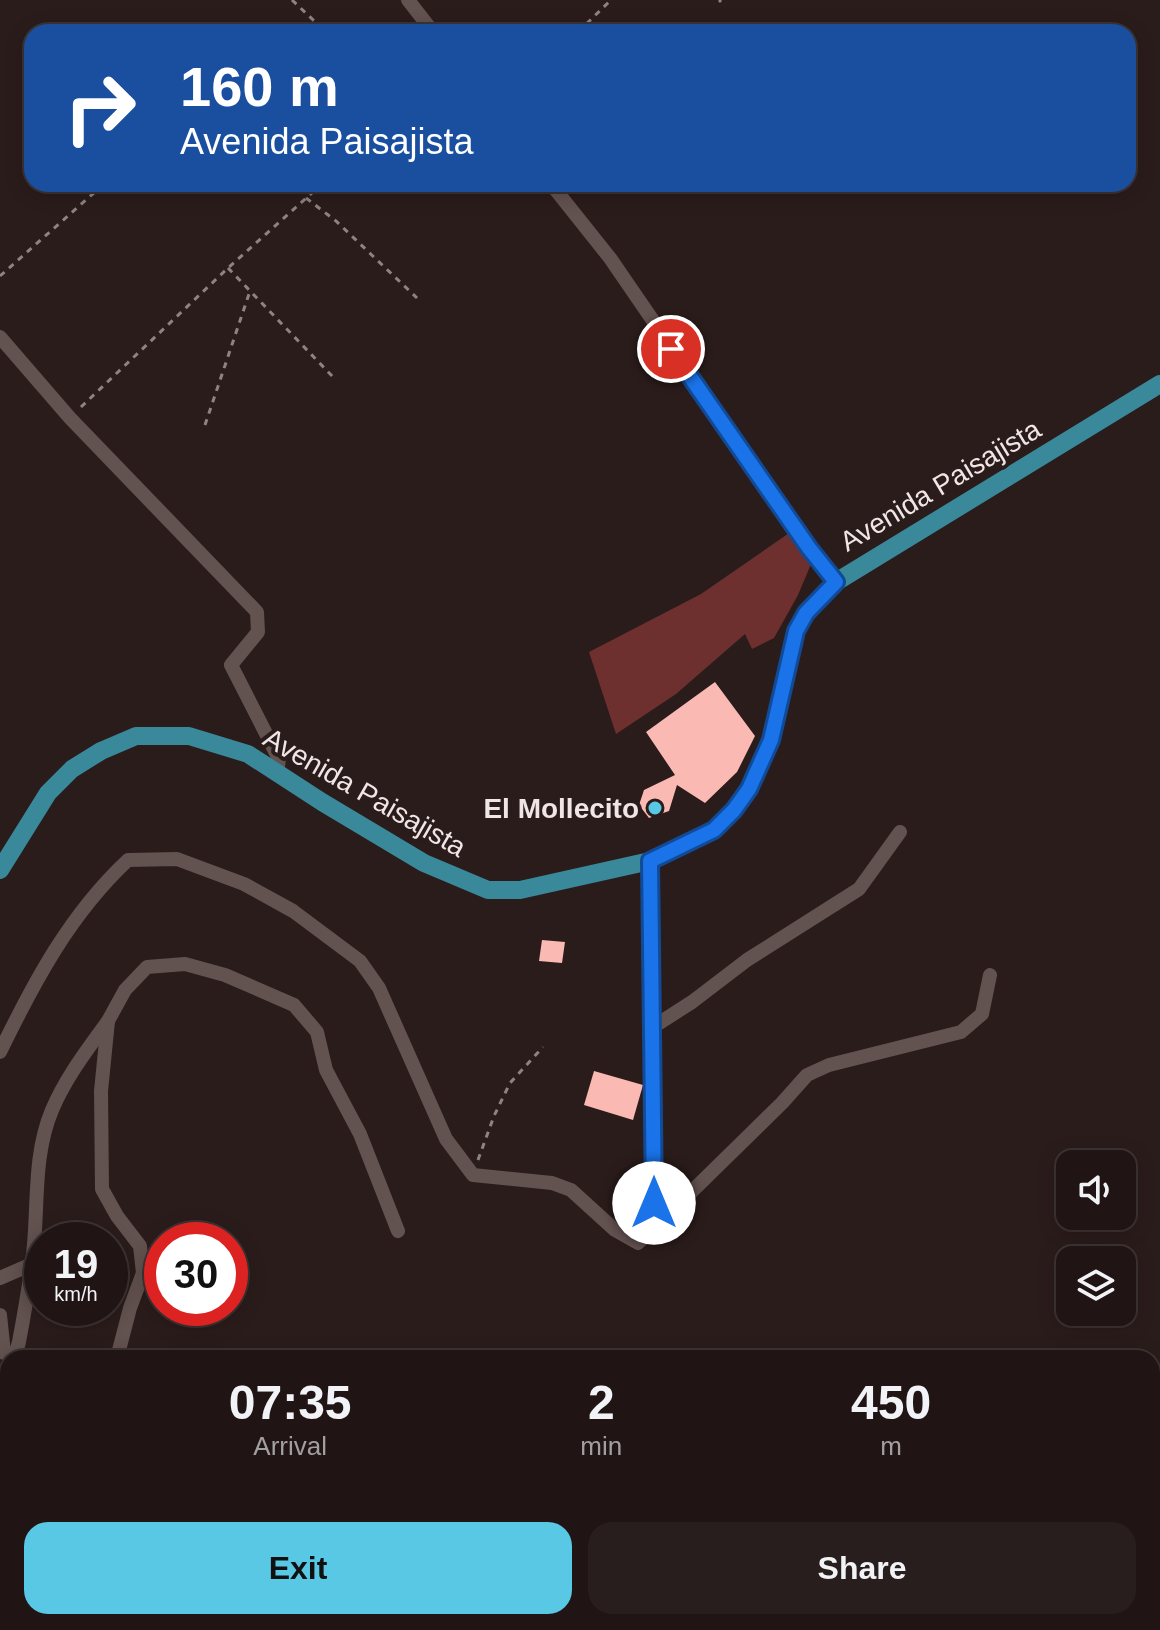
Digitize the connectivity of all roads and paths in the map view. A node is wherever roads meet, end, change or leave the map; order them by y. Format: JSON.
{"nodes":[{"id":1,"x":292,"y":0,"type":"edge"},
{"id":2,"x":408,"y":0,"type":"edge"},
{"id":3,"x":611,"y":0,"type":"edge"},
{"id":4,"x":318,"y":24,"type":"edge"},
{"id":5,"x":427,"y":24,"type":"edge"},
{"id":6,"x":586,"y":24,"type":"edge"},
{"id":7,"x":95,"y":192,"type":"edge"},
{"id":8,"x":313,"y":192,"type":"edge"},
{"id":9,"x":557,"y":192,"type":"edge"},
{"id":10,"x":306,"y":198,"type":"junction"},
{"id":11,"x":228,"y":268,"type":"junction"},
{"id":12,"x":0,"y":276,"type":"edge"},
{"id":13,"x":250,"y":291,"type":"junction"},
{"id":14,"x":417,"y":298,"type":"dead end"},
{"id":15,"x":0,"y":337,"type":"edge"},
{"id":16,"x":334,"y":378,"type":"dead end"},
{"id":17,"x":1160,"y":384,"type":"edge"},
{"id":18,"x":70,"y":418,"type":"junction"},
{"id":19,"x":205,"y":425,"type":"dead end"},
{"id":20,"x":836,"y":582,"type":"junction"},
{"id":21,"x":277,"y":773,"type":"junction"},
{"id":22,"x":900,"y":832,"type":"dead end"},
{"id":23,"x":650,"y":861,"type":"junction"},
{"id":24,"x":0,"y":870,"type":"edge"},
{"id":25,"x":990,"y":975,"type":"dead end"},
{"id":26,"x":108,"y":1021,"type":"junction"},
{"id":27,"x":653,"y":1027,"type":"junction"},
{"id":28,"x":543,"y":1047,"type":"dead end"},
{"id":29,"x":0,"y":1052,"type":"edge"},
{"id":30,"x":473,"y":1175,"type":"junction"},
{"id":31,"x":680,"y":1203,"type":"junction"},
{"id":32,"x":34,"y":1222,"type":"edge"},
{"id":33,"x":398,"y":1231,"type":"dead end"},
{"id":34,"x":24,"y":1268,"type":"edge"},
{"id":35,"x":0,"y":1278,"type":"edge"},
{"id":36,"x":24,"y":1311,"type":"edge"},
{"id":37,"x":0,"y":1315,"type":"edge"},
{"id":38,"x":4,"y":1350,"type":"edge"},
{"id":39,"x":16,"y":1350,"type":"edge"},
{"id":40,"x":119,"y":1350,"type":"edge"}],
"edges":[{"from":1,"to":4,"type":"path"},
{"from":2,"to":5,"type":"street"},
{"from":3,"to":6,"type":"path"},
{"from":7,"to":12,"type":"path"},
{"from":8,"to":10,"type":"path"},
{"from":9,"to":20,"type":"street"},
{"from":10,"to":11,"type":"path"},
{"from":10,"to":14,"type":"path"},
{"from":11,"to":13,"type":"path"},
{"from":11,"to":18,"type":"path"},
{"from":13,"to":16,"type":"path"},
{"from":13,"to":19,"type":"path"},
{"from":15,"to":18,"type":"street"},
{"from":17,"to":20,"type":"main road","name":"Avenida Paisajista"},
{"from":18,"to":21,"type":"street"},
{"from":20,"to":23,"type":"main road","name":"Avenida Paisajista"},
{"from":21,"to":23,"type":"main road","name":"Avenida Paisajista"},
{"from":21,"to":24,"type":"main road","name":"Avenida Paisajista"},
{"from":22,"to":27,"type":"street"},
{"from":23,"to":27,"type":"street"},
{"from":25,"to":31,"type":"street"},
{"from":26,"to":32,"type":"street"},
{"from":26,"to":33,"type":"street"},
{"from":26,"to":40,"type":"street"},
{"from":27,"to":31,"type":"street"},
{"from":28,"to":30,"type":"path"},
{"from":29,"to":30,"type":"street"},
{"from":30,"to":31,"type":"street"},
{"from":34,"to":35,"type":"street"},
{"from":36,"to":39,"type":"street"},
{"from":37,"to":38,"type":"street"}]}
